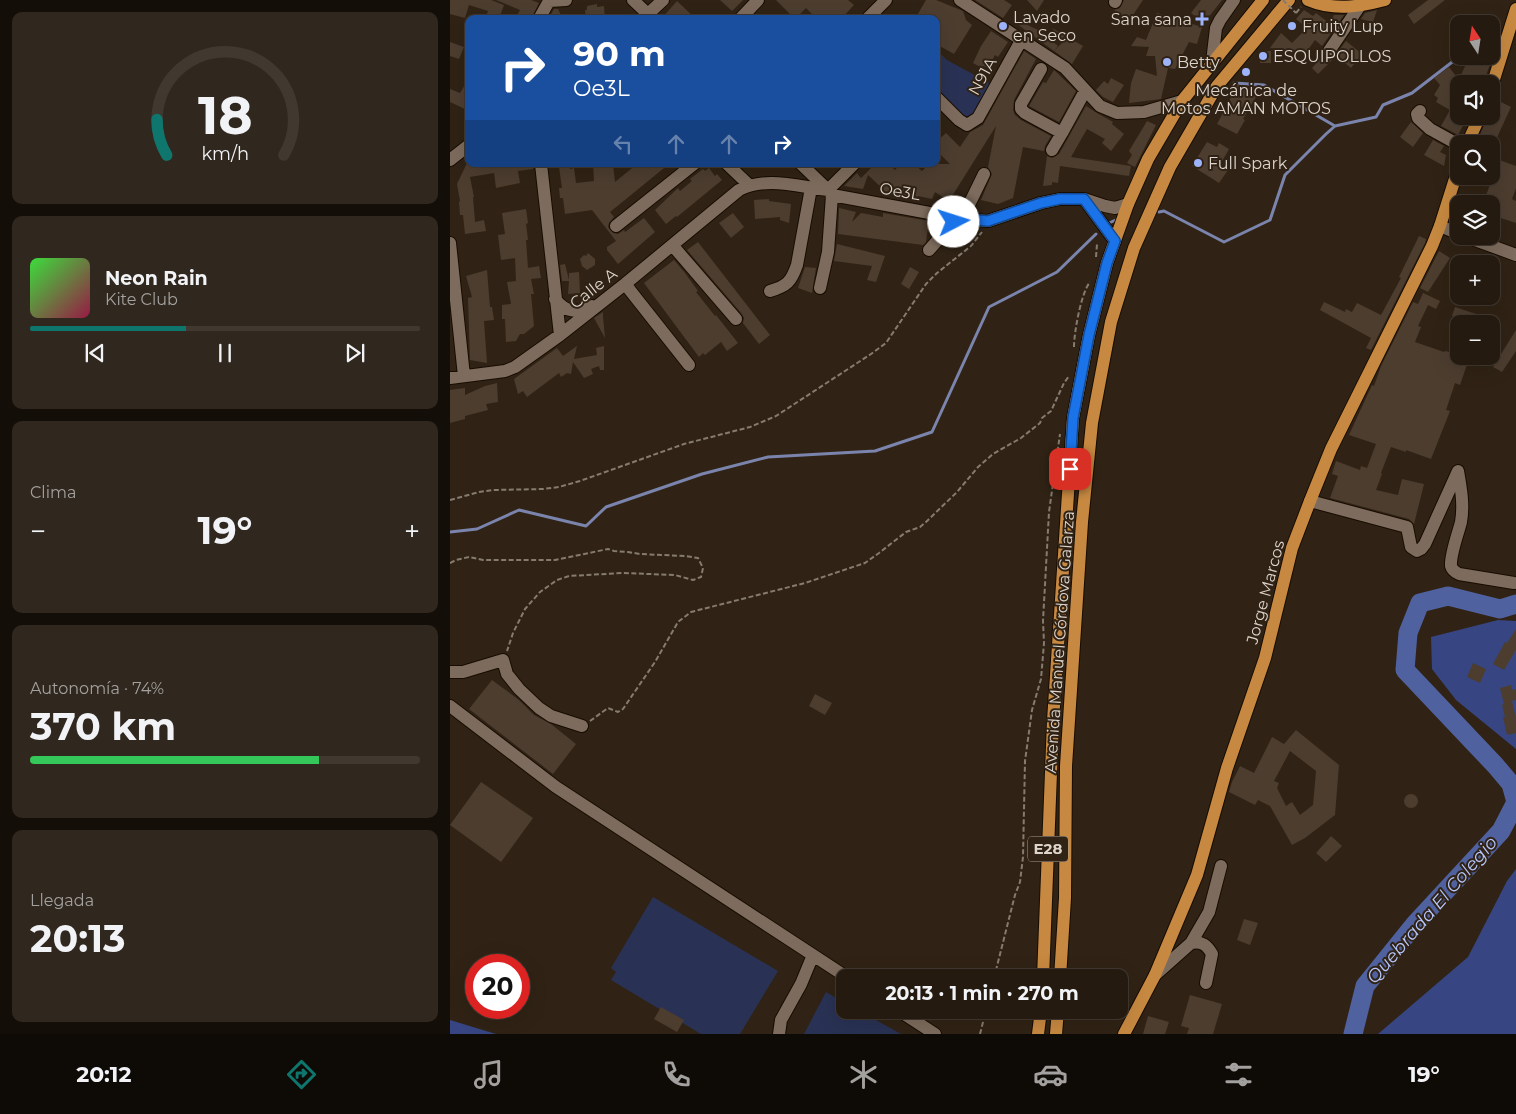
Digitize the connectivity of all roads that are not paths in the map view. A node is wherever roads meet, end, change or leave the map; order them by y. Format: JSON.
{"nodes":[{"id":1,"x":566,"y":0,"type":"edge"},
{"id":2,"x":633,"y":0,"type":"edge"},
{"id":3,"x":663,"y":0,"type":"edge"},
{"id":4,"x":758,"y":0,"type":"edge"},
{"id":5,"x":886,"y":0,"type":"edge"},
{"id":6,"x":960,"y":0,"type":"edge"},
{"id":7,"x":1234,"y":0,"type":"edge"},
{"id":8,"x":1263,"y":0,"type":"edge"},
{"id":9,"x":1289,"y":0,"type":"edge"},
{"id":10,"x":1308,"y":0,"type":"edge"},
{"id":11,"x":1384,"y":0,"type":"edge"},
{"id":12,"x":1359,"y":7,"type":"junction"},
{"id":13,"x":1516,"y":9,"type":"edge"},
{"id":14,"x":541,"y":15,"type":"edge"},
{"id":15,"x":649,"y":15,"type":"edge"},
{"id":16,"x":652,"y":15,"type":"edge"},
{"id":17,"x":744,"y":15,"type":"edge"},
{"id":18,"x":870,"y":15,"type":"edge"},
{"id":19,"x":1022,"y":39,"type":"junction"},
{"id":20,"x":1329,"y":51,"type":"dead end"},
{"id":21,"x":1212,"y":62,"type":"junction"},
{"id":22,"x":1041,"y":70,"type":"dead end"},
{"id":23,"x":1496,"y":75,"type":"edge"},
{"id":24,"x":1085,"y":91,"type":"junction"},
{"id":25,"x":940,"y":101,"type":"edge"},
{"id":26,"x":1182,"y":101,"type":"junction"},
{"id":27,"x":1420,"y":111,"type":"dead end"},
{"id":28,"x":1062,"y":133,"type":"junction"},
{"id":29,"x":1450,"y":140,"type":"edge"},
{"id":30,"x":465,"y":148,"type":"edge"},
{"id":31,"x":1052,"y":150,"type":"dead end"},
{"id":32,"x":450,"y":160,"type":"edge"},
{"id":33,"x":541,"y":167,"type":"edge"},
{"id":34,"x":690,"y":167,"type":"edge"},
{"id":35,"x":728,"y":167,"type":"edge"},
{"id":36,"x":803,"y":167,"type":"edge"},
{"id":37,"x":851,"y":167,"type":"edge"},
{"id":38,"x":984,"y":174,"type":"dead end"},
{"id":39,"x":1453,"y":185,"type":"edge"},
{"id":40,"x":744,"y":187,"type":"junction"},
{"id":41,"x":811,"y":188,"type":"junction"},
{"id":42,"x":830,"y":192,"type":"junction"},
{"id":43,"x":1084,"y":199,"type":"junction"},
{"id":44,"x":1128,"y":204,"type":"junction"},
{"id":45,"x":960,"y":218,"type":"junction"},
{"id":46,"x":616,"y":226,"type":"dead end"},
{"id":47,"x":1440,"y":226,"type":"junction"},
{"id":48,"x":1450,"y":230,"type":"edge"},
{"id":49,"x":1115,"y":241,"type":"junction"},
{"id":50,"x":450,"y":243,"type":"edge"},
{"id":51,"x":1489,"y":245,"type":"edge"},
{"id":52,"x":673,"y":246,"type":"junction"},
{"id":53,"x":929,"y":250,"type":"dead end"},
{"id":54,"x":1516,"y":255,"type":"edge"},
{"id":55,"x":625,"y":284,"type":"junction"},
{"id":56,"x":820,"y":288,"type":"dead end"},
{"id":57,"x":770,"y":291,"type":"dead end"},
{"id":58,"x":555,"y":299,"type":"junction"},
{"id":59,"x":599,"y":304,"type":"junction"},
{"id":60,"x":736,"y":319,"type":"dead end"},
{"id":61,"x":560,"y":335,"type":"junction"},
{"id":62,"x":689,"y":365,"type":"dead end"},
{"id":63,"x":464,"y":376,"type":"junction"},
{"id":64,"x":450,"y":378,"type":"edge"},
{"id":65,"x":1310,"y":501,"type":"junction"},
{"id":66,"x":1514,"y":582,"type":"dead end"},
{"id":67,"x":450,"y":672,"type":"edge"},
{"id":68,"x":450,"y":706,"type":"edge"},
{"id":69,"x":1053,"y":721,"type":"junction"},
{"id":70,"x":1070,"y":722,"type":"junction"},
{"id":71,"x":582,"y":726,"type":"road end"},
{"id":72,"x":1221,"y":866,"type":"dead end"},
{"id":73,"x":1191,"y":943,"type":"junction"},
{"id":74,"x":813,"y":955,"type":"junction"},
{"id":75,"x":1043,"y":969,"type":"edge"},
{"id":76,"x":1060,"y":969,"type":"edge"},
{"id":77,"x":836,"y":970,"type":"edge"},
{"id":78,"x":1155,"y":974,"type":"junction"},
{"id":79,"x":1206,"y":983,"type":"dead end"},
{"id":80,"x":912,"y":1019,"type":"edge"},
{"id":81,"x":1040,"y":1019,"type":"edge"},
{"id":82,"x":1057,"y":1019,"type":"edge"},
{"id":83,"x":779,"y":1034,"type":"edge"},
{"id":84,"x":935,"y":1034,"type":"edge"},
{"id":85,"x":1038,"y":1034,"type":"edge"},
{"id":86,"x":1056,"y":1034,"type":"edge"},
{"id":87,"x":1124,"y":1034,"type":"edge"}],
"edges":[{"from":1,"to":14,"type":"street"},
{"from":2,"to":15,"type":"street"},
{"from":3,"to":16,"type":"street"},
{"from":4,"to":17,"type":"street"},
{"from":5,"to":18,"type":"street"},
{"from":6,"to":19,"type":"street"},
{"from":7,"to":21,"type":"street"},
{"from":8,"to":21,"type":"main road","name":"Avenida Manuel Córdova Galarza","number":"E28"},
{"from":9,"to":70,"type":"main road","name":"Avenida Manuel Córdova Galarza","number":"E28"},
{"from":10,"to":12,"type":"main road"},
{"from":11,"to":12,"type":"main road"},
{"from":12,"to":20,"type":"street"},
{"from":13,"to":23,"type":"main road"},
{"from":19,"to":24,"type":"street"},
{"from":19,"to":25,"type":"street","name":"N91A"},
{"from":21,"to":26,"type":"main road","name":"Avenida Manuel Córdova Galarza","number":"E28"},
{"from":22,"to":28,"type":"street"},
{"from":24,"to":26,"type":"street"},
{"from":24,"to":28,"type":"street"},
{"from":26,"to":44,"type":"main road","name":"Avenida Manuel Córdova Galarza","number":"E28"},
{"from":27,"to":29,"type":"street"},
{"from":28,"to":31,"type":"street"},
{"from":30,"to":32,"type":"street"},
{"from":33,"to":58,"type":"street"},
{"from":34,"to":46,"type":"street"},
{"from":35,"to":40,"type":"street"},
{"from":36,"to":42,"type":"street"},
{"from":37,"to":42,"type":"street"},
{"from":38,"to":45,"type":"street"},
{"from":39,"to":47,"type":"main road","name":"Jorge Marcos"},
{"from":40,"to":41,"type":"street","name":"Oe3L"},
{"from":40,"to":52,"type":"street","name":"Calle A"},
{"from":41,"to":42,"type":"street","name":"Oe3L"},
{"from":41,"to":57,"type":"street"},
{"from":42,"to":45,"type":"street","name":"Oe3L"},
{"from":42,"to":56,"type":"street"},
{"from":43,"to":44,"type":"street","name":"Oe3L"},
{"from":43,"to":45,"type":"street","name":"Oe3L"},
{"from":43,"to":49,"type":"street"},
{"from":44,"to":49,"type":"main road","name":"Avenida Manuel Córdova Galarza","number":"E28"},
{"from":45,"to":53,"type":"street"},
{"from":47,"to":48,"type":"street"},
{"from":47,"to":65,"type":"main road","name":"Jorge Marcos"},
{"from":49,"to":69,"type":"main road","name":"Avenida Manuel Córdova Galarza","number":"E28"},
{"from":50,"to":63,"type":"street"},
{"from":51,"to":54,"type":"street"},
{"from":52,"to":55,"type":"street","name":"Calle A"},
{"from":52,"to":60,"type":"street"},
{"from":55,"to":59,"type":"street","name":"Calle A"},
{"from":55,"to":62,"type":"street"},
{"from":58,"to":59,"type":"street"},
{"from":58,"to":61,"type":"street"},
{"from":59,"to":61,"type":"street","name":"Calle A"},
{"from":61,"to":63,"type":"street","name":"Calle A"},
{"from":63,"to":64,"type":"street","name":"Calle A"},
{"from":65,"to":66,"type":"street"},
{"from":65,"to":78,"type":"main road","name":"Jorge Marcos"},
{"from":67,"to":71,"type":"street"},
{"from":68,"to":74,"type":"street"},
{"from":69,"to":70,"type":"main road"},
{"from":69,"to":75,"type":"main road","name":"Avenida Manuel Córdova Galarza","number":"E28"},
{"from":70,"to":76,"type":"main road","name":"Avenida Manuel Córdova Galarza","number":"E28"},
{"from":72,"to":73,"type":"street"},
{"from":73,"to":78,"type":"street"},
{"from":73,"to":79,"type":"street"},
{"from":74,"to":77,"type":"street"},
{"from":74,"to":83,"type":"street"},
{"from":78,"to":87,"type":"main road","name":"Jorge Marcos"},
{"from":80,"to":84,"type":"street"},
{"from":81,"to":85,"type":"main road"},
{"from":82,"to":86,"type":"main road"}]}
